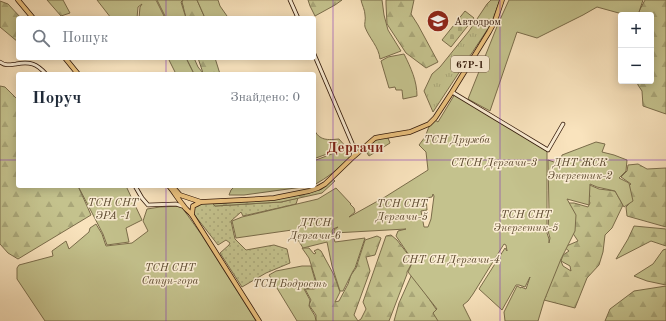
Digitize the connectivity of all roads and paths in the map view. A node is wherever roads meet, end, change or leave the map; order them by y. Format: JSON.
{"nodes":[{"id":1,"x":18,"y":0,"type":"edge"},
{"id":2,"x":22,"y":0,"type":"edge"},
{"id":3,"x":290,"y":0,"type":"edge"},
{"id":4,"x":502,"y":0,"type":"edge"},
{"id":5,"x":31,"y":16,"type":"edge"},
{"id":6,"x":34,"y":16,"type":"edge"},
{"id":7,"x":297,"y":16,"type":"edge"},
{"id":8,"x":316,"y":59,"type":"edge"},
{"id":9,"x":67,"y":60,"type":"edge"},
{"id":10,"x":69,"y":60,"type":"edge"},
{"id":11,"x":0,"y":62,"type":"edge"},
{"id":12,"x":44,"y":72,"type":"edge"},
{"id":13,"x":78,"y":72,"type":"edge"},
{"id":14,"x":78,"y":72,"type":"edge"},
{"id":15,"x":452,"y":92,"type":"junction"},
{"id":16,"x":563,"y":124,"type":"dead end"},
{"id":17,"x":356,"y":150,"type":"junction"},
{"id":18,"x":352,"y":158,"type":"junction"},
{"id":19,"x":136,"y":188,"type":"edge"},
{"id":20,"x":171,"y":188,"type":"edge"},
{"id":21,"x":173,"y":188,"type":"edge"},
{"id":22,"x":192,"y":199,"type":"junction"},
{"id":23,"x":182,"y":201,"type":"junction"},
{"id":24,"x":201,"y":202,"type":"junction"},
{"id":25,"x":174,"y":203,"type":"junction"},
{"id":26,"x":193,"y":206,"type":"junction"},
{"id":27,"x":192,"y":215,"type":"junction"},
{"id":28,"x":259,"y":321,"type":"edge"}],
"edges":[{"from":1,"to":5,"type":"main road"},
{"from":2,"to":6,"type":"main road"},
{"from":3,"to":7,"type":"main road"},
{"from":4,"to":15,"type":"main road","number":"67Р-1"},
{"from":8,"to":17,"type":"main road"},
{"from":9,"to":13,"type":"main road"},
{"from":10,"to":14,"type":"main road"},
{"from":11,"to":12,"type":"main road"},
{"from":15,"to":16,"type":"main road"},
{"from":15,"to":17,"type":"main road","number":"67Р-1"},
{"from":17,"to":18,"type":"main road","number":"67Р-1"},
{"from":17,"to":18,"type":"main road"},
{"from":18,"to":24,"type":"main road","number":"67Р-1"},
{"from":19,"to":25,"type":"main road"},
{"from":20,"to":23,"type":"main road"},
{"from":21,"to":23,"type":"main road"},
{"from":22,"to":23,"type":"main road"},
{"from":22,"to":24,"type":"main road","number":"67Р-1"},
{"from":22,"to":26,"type":"main road"},
{"from":23,"to":25,"type":"main road"},
{"from":23,"to":25,"type":"main road"},
{"from":23,"to":26,"type":"main road"},
{"from":23,"to":27,"type":"main road"},
{"from":24,"to":26,"type":"main road","number":"67Р-1"},
{"from":26,"to":27,"type":"main road"},
{"from":27,"to":28,"type":"main road"}]}
